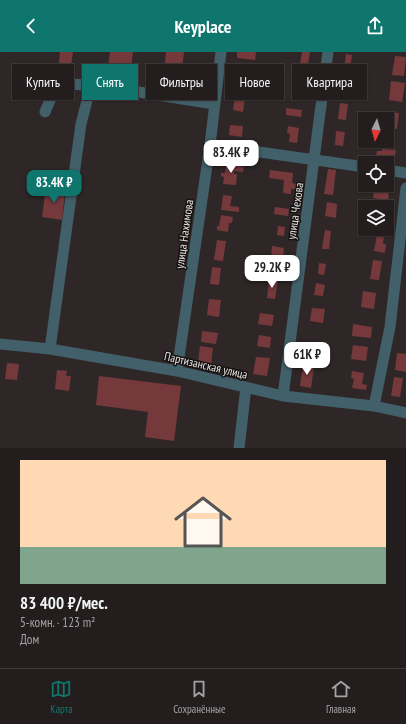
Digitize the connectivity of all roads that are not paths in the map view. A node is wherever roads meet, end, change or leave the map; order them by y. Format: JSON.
{"nodes":[{"id":1,"x":221,"y":52,"type":"edge"},
{"id":2,"x":328,"y":52,"type":"edge"},
{"id":3,"x":82,"y":85,"type":"edge"},
{"id":4,"x":138,"y":92,"type":"edge"},
{"id":5,"x":87,"y":100,"type":"edge"},
{"id":6,"x":214,"y":104,"type":"junction"},
{"id":7,"x":45,"y":112,"type":"dead end"},
{"id":8,"x":210,"y":145,"type":"junction"},
{"id":9,"x":315,"y":159,"type":"junction"},
{"id":10,"x":358,"y":166,"type":"edge"},
{"id":11,"x":394,"y":171,"type":"edge"},
{"id":12,"x":406,"y":173,"type":"edge"},
{"id":13,"x":406,"y":188,"type":"edge"},
{"id":14,"x":0,"y":344,"type":"edge"},
{"id":15,"x":50,"y":349,"type":"junction"},
{"id":16,"x":177,"y":371,"type":"junction"},
{"id":17,"x":246,"y":388,"type":"junction"},
{"id":18,"x":283,"y":396,"type":"junction"},
{"id":19,"x":374,"y":406,"type":"junction"},
{"id":20,"x":406,"y":413,"type":"edge"},
{"id":21,"x":239,"y":448,"type":"edge"}],
"edges":[{"from":1,"to":6,"type":"street","name":"улица Нахимова"},
{"from":2,"to":9,"type":"street","name":"улица Чехова"},
{"from":3,"to":7,"type":"street"},
{"from":4,"to":6,"type":"street"},
{"from":5,"to":15,"type":"street"},
{"from":6,"to":8,"type":"street","name":"улица Нахимова"},
{"from":8,"to":9,"type":"street"},
{"from":8,"to":16,"type":"street","name":"улица Нахимова"},
{"from":9,"to":10,"type":"street"},
{"from":9,"to":18,"type":"street","name":"улица Чехова"},
{"from":11,"to":12,"type":"street"},
{"from":13,"to":19,"type":"street"},
{"from":14,"to":15,"type":"street","name":"Партизанская улица"},
{"from":15,"to":16,"type":"street","name":"Партизанская улица"},
{"from":16,"to":17,"type":"street","name":"Партизанская улица"},
{"from":17,"to":18,"type":"street","name":"Партизанская улица"},
{"from":17,"to":21,"type":"street"},
{"from":18,"to":19,"type":"street","name":"Партизанская улица"},
{"from":19,"to":20,"type":"street","name":"Партизанская улица"}]}
